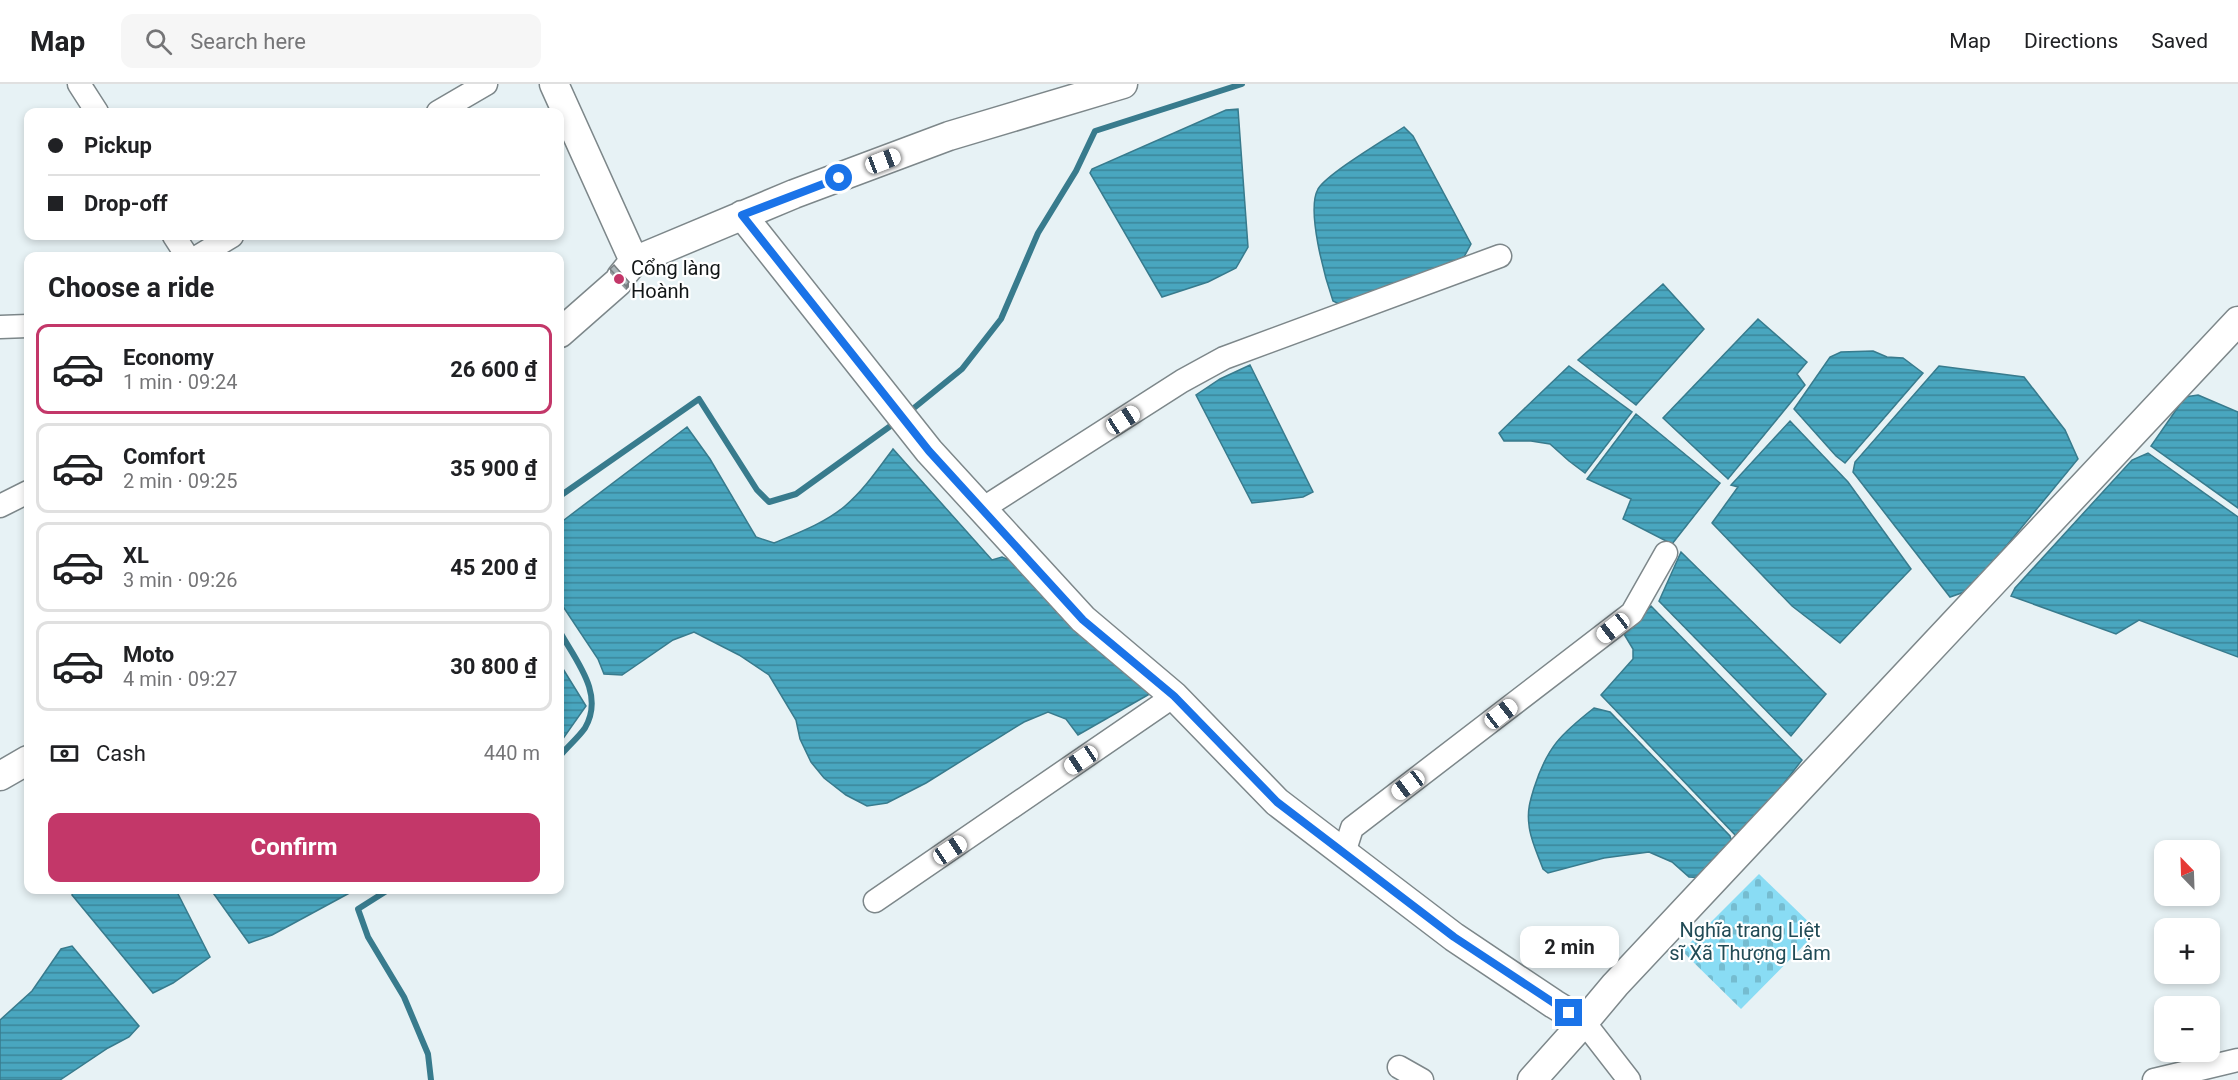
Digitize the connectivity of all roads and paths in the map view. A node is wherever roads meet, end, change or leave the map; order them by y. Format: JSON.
{"nodes":[{"id":1,"x":79,"y":84,"type":"edge"},
{"id":2,"x":486,"y":84,"type":"edge"},
{"id":3,"x":555,"y":84,"type":"edge"},
{"id":4,"x":1123,"y":84,"type":"edge"},
{"id":5,"x":94,"y":108,"type":"edge"},
{"id":6,"x":445,"y":108,"type":"edge"},
{"id":7,"x":564,"y":108,"type":"edge"},
{"id":8,"x":564,"y":109,"type":"edge"},
{"id":9,"x":742,"y":215,"type":"junction"},
{"id":10,"x":225,"y":240,"type":"edge"},
{"id":11,"x":206,"y":252,"type":"edge"},
{"id":12,"x":1500,"y":256,"type":"dead end"},
{"id":13,"x":624,"y":273,"type":"junction"},
{"id":14,"x":2238,"y":321,"type":"edge"},
{"id":15,"x":24,"y":326,"type":"edge"},
{"id":16,"x":0,"y":327,"type":"edge"},
{"id":17,"x":564,"y":329,"type":"edge"},
{"id":18,"x":24,"y":494,"type":"edge"},
{"id":19,"x":0,"y":506,"type":"edge"},
{"id":20,"x":982,"y":509,"type":"junction"},
{"id":21,"x":1666,"y":553,"type":"dead end"},
{"id":22,"x":1174,"y":696,"type":"junction"},
{"id":23,"x":24,"y":762,"type":"edge"},
{"id":24,"x":0,"y":776,"type":"edge"},
{"id":25,"x":1344,"y":854,"type":"junction"},
{"id":26,"x":875,"y":901,"type":"dead end"},
{"id":27,"x":1584,"y":1022,"type":"junction"},
{"id":28,"x":2238,"y":1060,"type":"edge"},
{"id":29,"x":1399,"y":1067,"type":"dead end"},
{"id":30,"x":1422,"y":1080,"type":"edge"},
{"id":31,"x":1532,"y":1080,"type":"edge"},
{"id":32,"x":1629,"y":1080,"type":"edge"},
{"id":33,"x":2154,"y":1080,"type":"edge"}],
"edges":[{"from":1,"to":5,"type":"street"},
{"from":2,"to":6,"type":"street"},
{"from":3,"to":7,"type":"street"},
{"from":4,"to":9,"type":"street"},
{"from":8,"to":13,"type":"street"},
{"from":9,"to":13,"type":"street"},
{"from":9,"to":20,"type":"street"},
{"from":10,"to":11,"type":"street"},
{"from":12,"to":20,"type":"street"},
{"from":13,"to":17,"type":"street"},
{"from":14,"to":27,"type":"street"},
{"from":15,"to":16,"type":"street"},
{"from":18,"to":19,"type":"street"},
{"from":20,"to":22,"type":"street"},
{"from":21,"to":25,"type":"street"},
{"from":22,"to":25,"type":"street"},
{"from":22,"to":26,"type":"street"},
{"from":23,"to":24,"type":"street"},
{"from":25,"to":27,"type":"street"},
{"from":27,"to":31,"type":"street"},
{"from":27,"to":32,"type":"street"},
{"from":28,"to":33,"type":"street"},
{"from":29,"to":30,"type":"street"}]}
